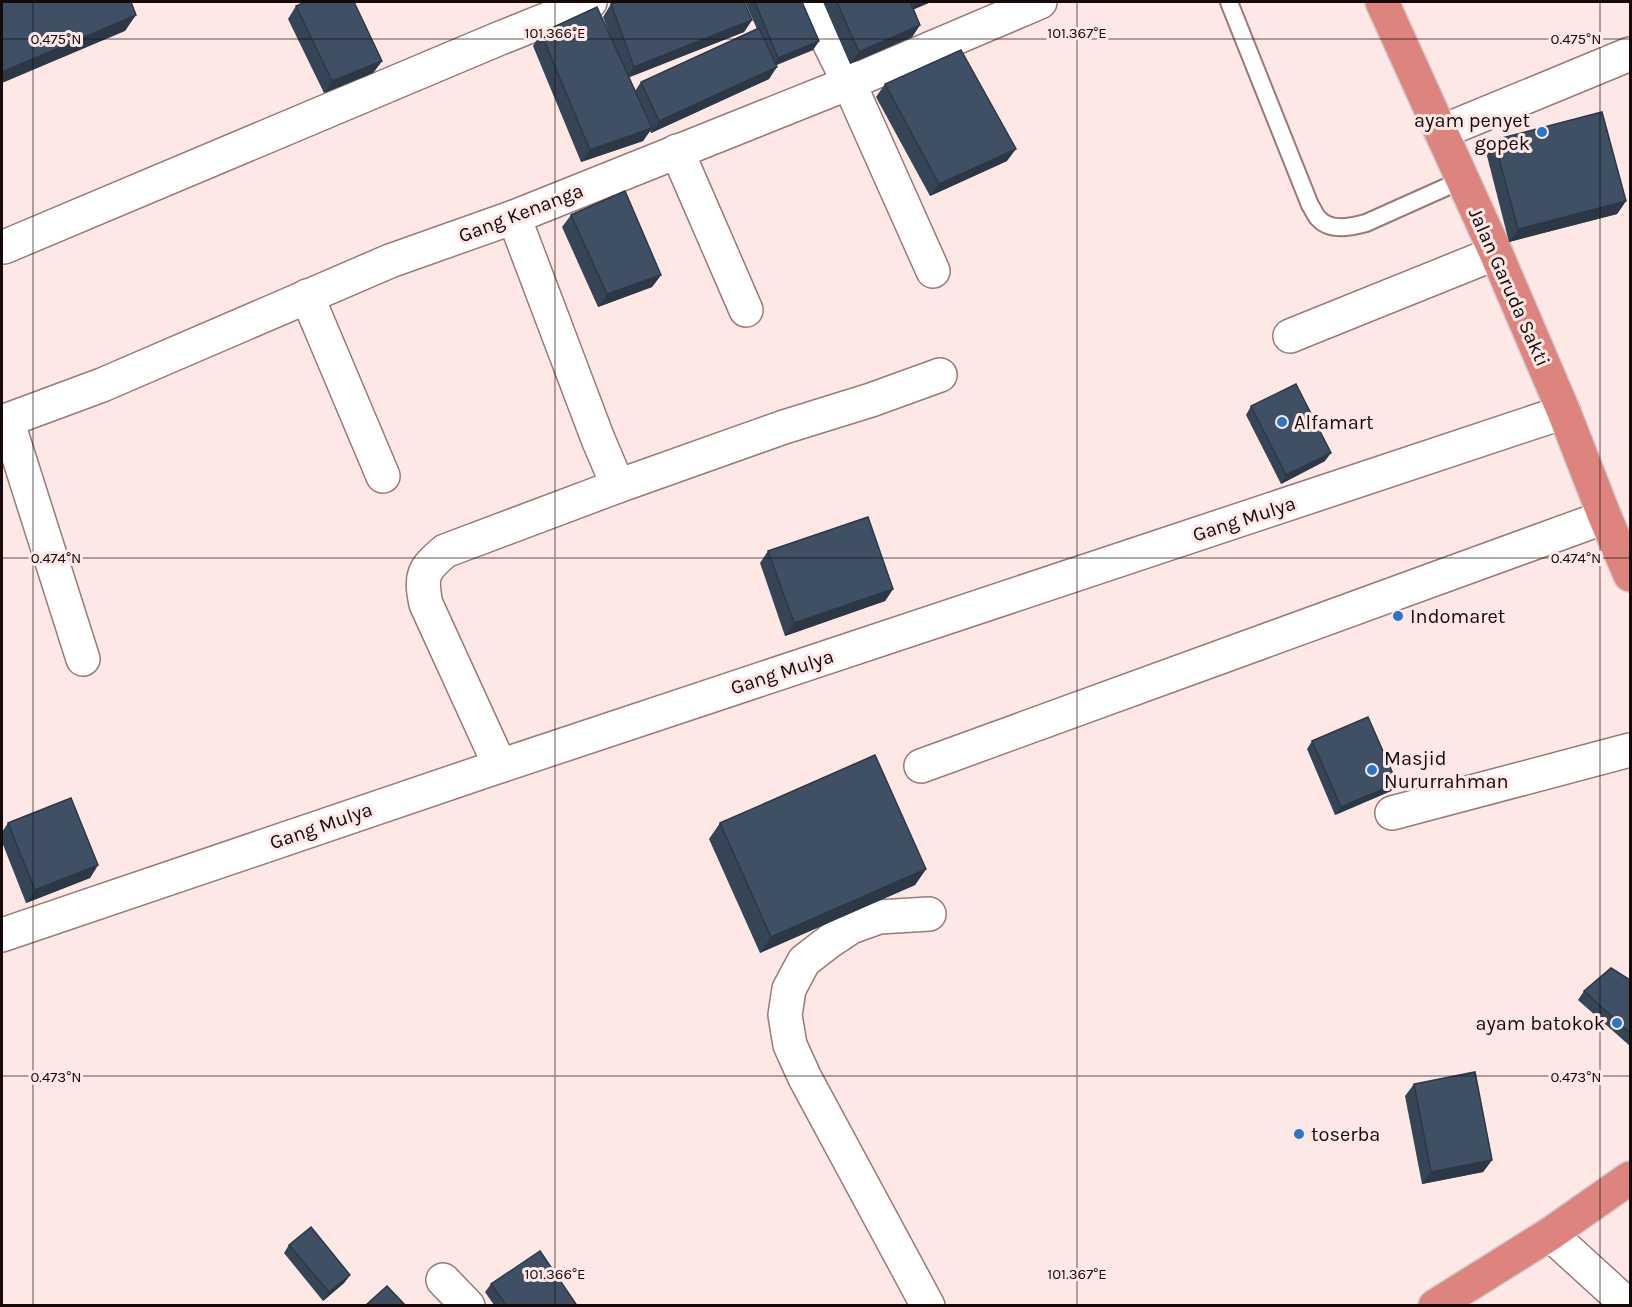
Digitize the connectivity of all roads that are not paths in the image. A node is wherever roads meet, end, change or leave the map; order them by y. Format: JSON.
{"nodes":[{"id":1,"x":590,"y":2,"type":"edge"},
{"id":2,"x":809,"y":2,"type":"edge"},
{"id":3,"x":1040,"y":2,"type":"edge"},
{"id":4,"x":1229,"y":2,"type":"edge"},
{"id":5,"x":1382,"y":2,"type":"edge"},
{"id":6,"x":1630,"y":54,"type":"edge"},
{"id":7,"x":849,"y":82,"type":"junction"},
{"id":8,"x":1441,"y":132,"type":"junction"},
{"id":9,"x":677,"y":151,"type":"junction"},
{"id":10,"x":1462,"y":180,"type":"junction"},
{"id":11,"x":514,"y":217,"type":"junction"},
{"id":12,"x":4,"y":247,"type":"dead end"},
{"id":13,"x":1496,"y":253,"type":"junction"},
{"id":14,"x":933,"y":271,"type":"dead end"},
{"id":15,"x":307,"y":296,"type":"junction"},
{"id":16,"x":746,"y":310,"type":"dead end"},
{"id":17,"x":1290,"y":336,"type":"dead end"},
{"id":18,"x":939,"y":375,"type":"dead end"},
{"id":19,"x":1564,"y":412,"type":"junction"},
{"id":20,"x":4,"y":421,"type":"edge"},
{"id":21,"x":383,"y":476,"type":"dead end"},
{"id":22,"x":618,"y":486,"type":"junction"},
{"id":23,"x":1605,"y":517,"type":"junction"},
{"id":24,"x":1630,"y":575,"type":"edge"},
{"id":25,"x":83,"y":659,"type":"dead end"},
{"id":26,"x":1630,"y":750,"type":"edge"},
{"id":27,"x":500,"y":766,"type":"junction"},
{"id":28,"x":921,"y":766,"type":"dead end"},
{"id":29,"x":1392,"y":813,"type":"dead end"},
{"id":30,"x":928,"y":914,"type":"dead end"},
{"id":31,"x":2,"y":935,"type":"edge"},
{"id":32,"x":1628,"y":1184,"type":"edge"},
{"id":33,"x":1550,"y":1234,"type":"junction"},
{"id":34,"x":443,"y":1280,"type":"dead end"},
{"id":35,"x":468,"y":1305,"type":"edge"},
{"id":36,"x":928,"y":1305,"type":"edge"},
{"id":37,"x":1435,"y":1305,"type":"edge"},
{"id":38,"x":1629,"y":1305,"type":"edge"}],
"edges":[{"from":1,"to":12,"type":"street"},
{"from":2,"to":7,"type":"street"},
{"from":3,"to":7,"type":"street","name":"Gang Kenanga"},
{"from":4,"to":10,"type":"lane"},
{"from":5,"to":8,"type":"highway","name":"Jalan Garuda Sakti"},
{"from":6,"to":8,"type":"street"},
{"from":7,"to":9,"type":"street","name":"Gang Kenanga"},
{"from":7,"to":14,"type":"street"},
{"from":8,"to":10,"type":"highway","name":"Jalan Garuda Sakti"},
{"from":9,"to":11,"type":"street","name":"Gang Kenanga"},
{"from":9,"to":16,"type":"street"},
{"from":10,"to":13,"type":"highway","name":"Jalan Garuda Sakti"},
{"from":11,"to":15,"type":"street","name":"Gang Kenanga"},
{"from":11,"to":22,"type":"street"},
{"from":13,"to":17,"type":"street"},
{"from":13,"to":19,"type":"highway","name":"Jalan Garuda Sakti"},
{"from":15,"to":20,"type":"street","name":"Gang Kenanga"},
{"from":15,"to":21,"type":"street"},
{"from":18,"to":22,"type":"street"},
{"from":19,"to":23,"type":"highway","name":"Jalan Garuda Sakti"},
{"from":19,"to":27,"type":"street","name":"Gang Mulya"},
{"from":20,"to":25,"type":"street"},
{"from":22,"to":27,"type":"street"},
{"from":23,"to":24,"type":"highway","name":"Jalan Garuda Sakti"},
{"from":23,"to":28,"type":"street"},
{"from":26,"to":29,"type":"street"},
{"from":27,"to":31,"type":"street","name":"Gang Mulya"},
{"from":30,"to":36,"type":"street"},
{"from":32,"to":33,"type":"highway"},
{"from":33,"to":37,"type":"highway"},
{"from":33,"to":38,"type":"street"},
{"from":34,"to":35,"type":"street"}]}
